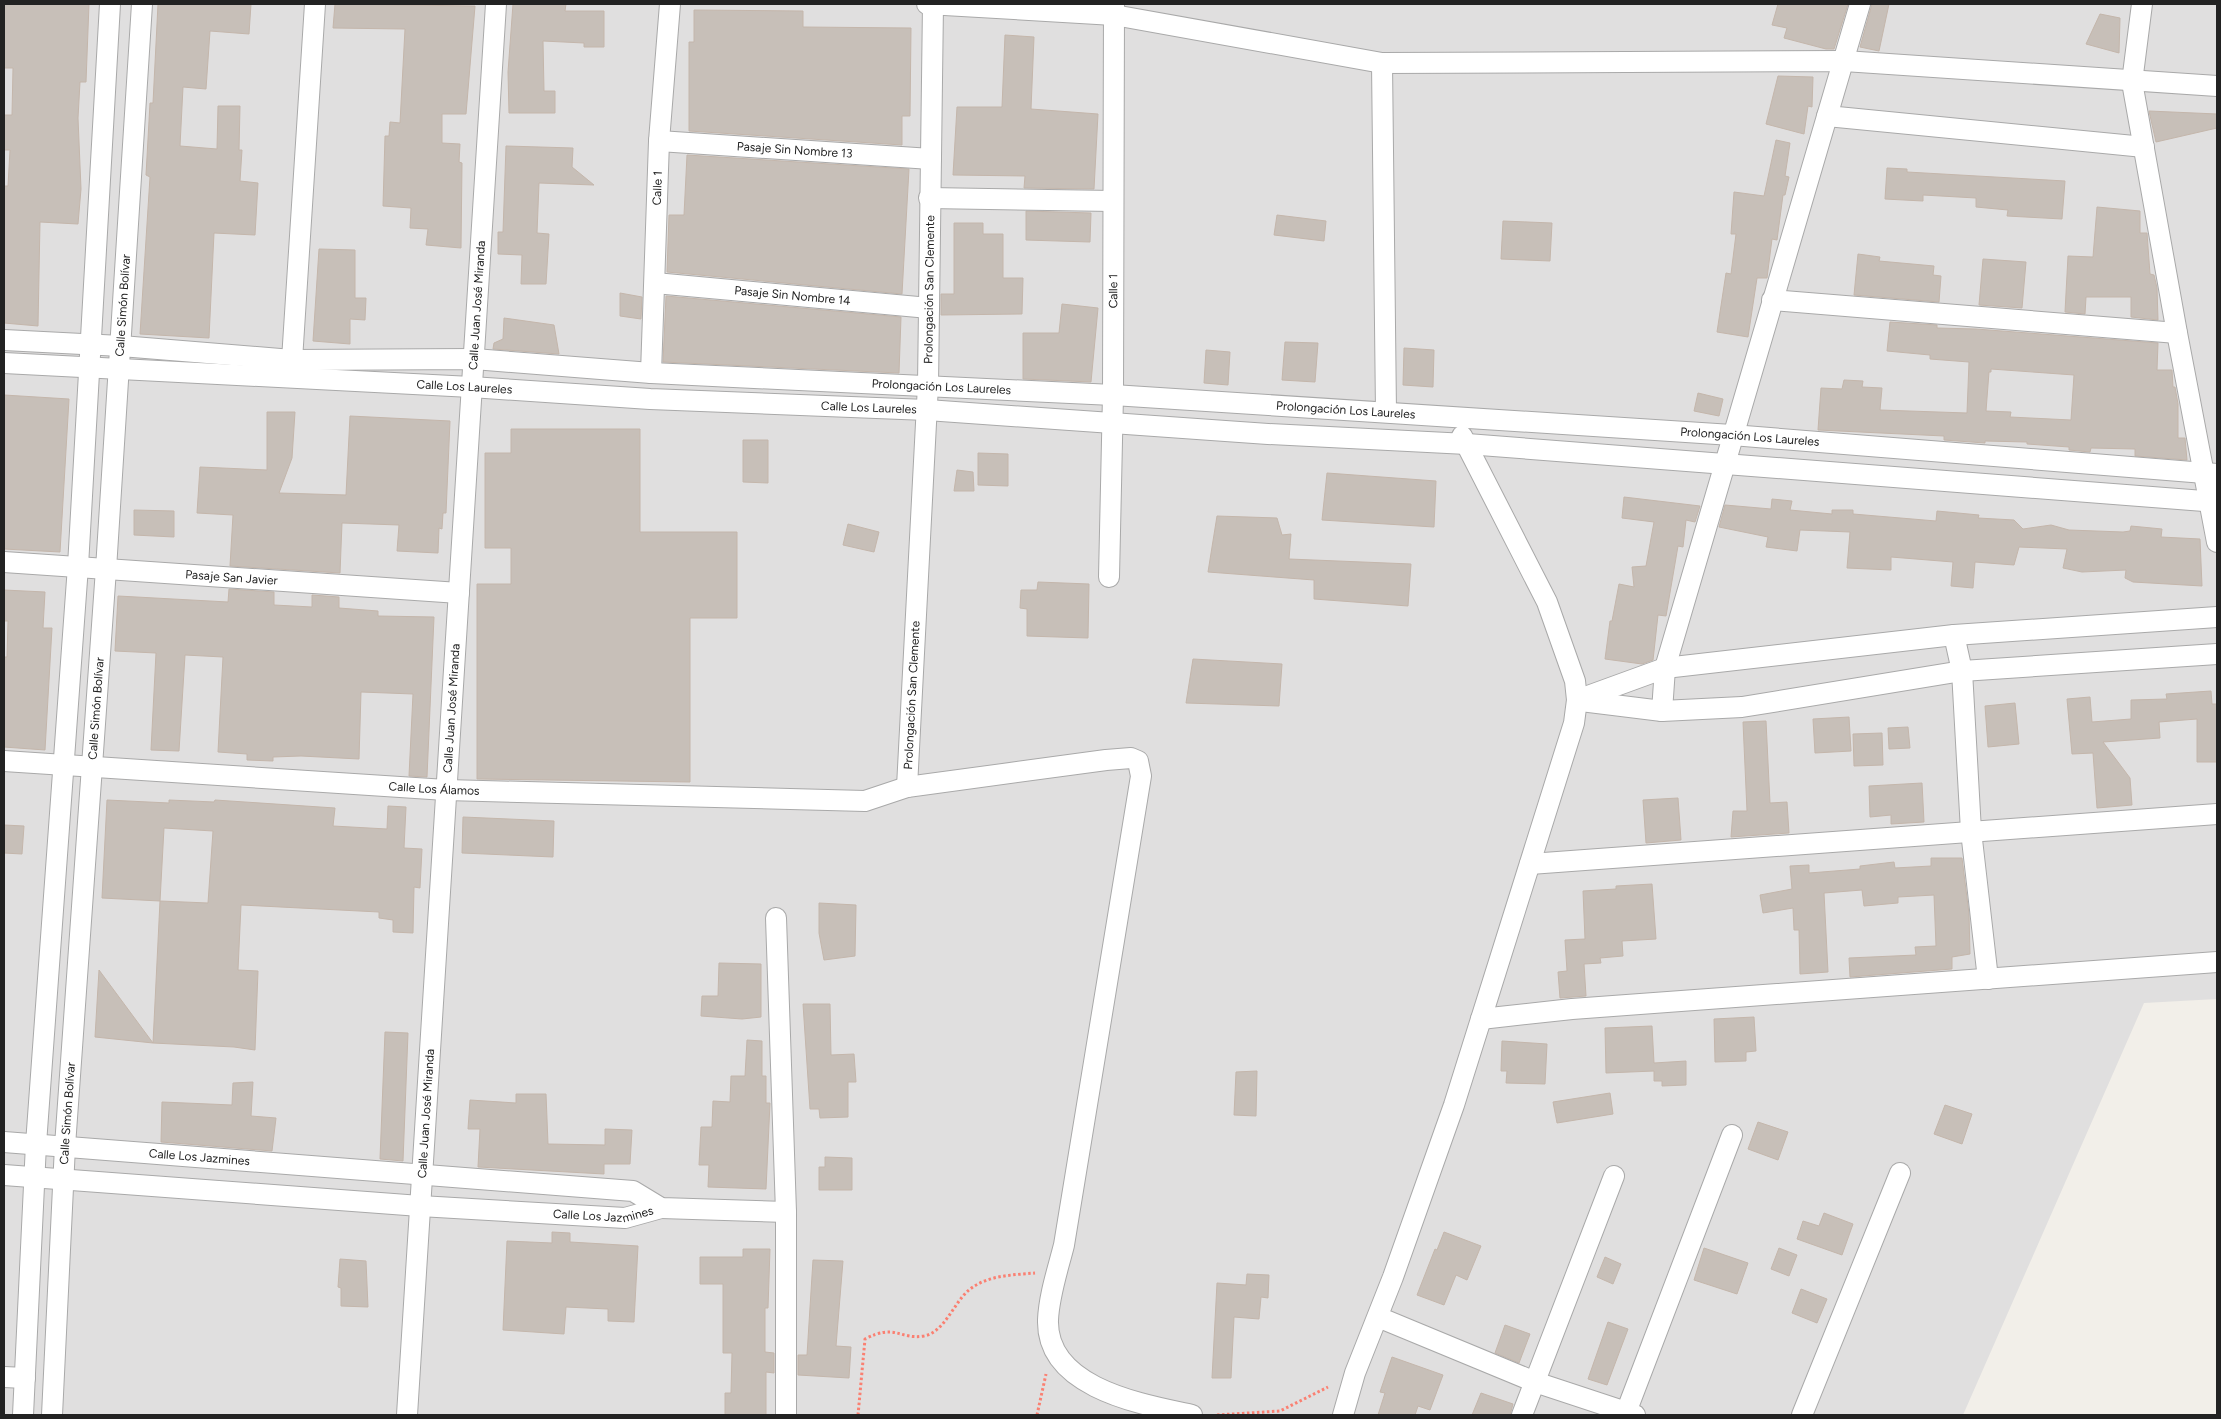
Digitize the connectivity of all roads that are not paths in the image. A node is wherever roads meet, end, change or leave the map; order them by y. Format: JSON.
{"nodes":[{"id":1,"x":110,"y":4,"type":"edge"},
{"id":2,"x":142,"y":4,"type":"edge"},
{"id":3,"x":315,"y":4,"type":"edge"},
{"id":4,"x":496,"y":4,"type":"edge"},
{"id":5,"x":670,"y":4,"type":"edge"},
{"id":6,"x":927,"y":4,"type":"edge"},
{"id":7,"x":933,"y":4,"type":"edge"},
{"id":8,"x":1860,"y":4,"type":"edge"},
{"id":9,"x":2142,"y":4,"type":"edge"},
{"id":10,"x":1114,"y":9,"type":"edge"},
{"id":11,"x":1844,"y":61,"type":"junction"},
{"id":12,"x":1382,"y":64,"type":"junction"},
{"id":13,"x":2132,"y":82,"type":"junction"},
{"id":14,"x":2217,"y":86,"type":"edge"},
{"id":15,"x":1827,"y":116,"type":"junction"},
{"id":16,"x":660,"y":141,"type":"junction"},
{"id":17,"x":2144,"y":147,"type":"junction"},
{"id":18,"x":931,"y":159,"type":"junction"},
{"id":19,"x":929,"y":198,"type":"junction"},
{"id":20,"x":1113,"y":201,"type":"junction"},
{"id":21,"x":655,"y":282,"type":"junction"},
{"id":22,"x":1772,"y":300,"type":"junction"},
{"id":23,"x":929,"y":308,"type":"junction"},
{"id":24,"x":2176,"y":333,"type":"junction"},
{"id":25,"x":4,"y":340,"type":"edge"},
{"id":26,"x":91,"y":344,"type":"junction"},
{"id":27,"x":121,"y":346,"type":"junction"},
{"id":28,"x":474,"y":359,"type":"junction"},
{"id":29,"x":292,"y":360,"type":"junction"},
{"id":30,"x":4,"y":362,"type":"edge"},
{"id":31,"x":90,"y":367,"type":"junction"},
{"id":32,"x":119,"y":369,"type":"junction"},
{"id":33,"x":651,"y":373,"type":"junction"},
{"id":34,"x":928,"y":385,"type":"junction"},
{"id":35,"x":471,"y":387,"type":"junction"},
{"id":36,"x":1113,"y":395,"type":"junction"},
{"id":37,"x":927,"y":410,"type":"junction"},
{"id":38,"x":1386,"y":412,"type":"junction"},
{"id":39,"x":1451,"y":417,"type":"junction"},
{"id":40,"x":1112,"y":422,"type":"junction"},
{"id":41,"x":1732,"y":435,"type":"junction"},
{"id":42,"x":1467,"y":444,"type":"junction"},
{"id":43,"x":1724,"y":464,"type":"junction"},
{"id":44,"x":2210,"y":474,"type":"edge"},
{"id":45,"x":2213,"y":502,"type":"edge"},
{"id":46,"x":2217,"y":542,"type":"edge"},
{"id":47,"x":4,"y":562,"type":"edge"},
{"id":48,"x":78,"y":566,"type":"junction"},
{"id":49,"x":106,"y":569,"type":"junction"},
{"id":50,"x":1109,"y":577,"type":"dead end"},
{"id":51,"x":459,"y":593,"type":"junction"},
{"id":52,"x":2217,"y":618,"type":"edge"},
{"id":53,"x":1954,"y":635,"type":"junction"},
{"id":54,"x":2217,"y":654,"type":"edge"},
{"id":55,"x":1665,"y":668,"type":"junction"},
{"id":56,"x":1962,"y":671,"type":"junction"},
{"id":57,"x":1577,"y":700,"type":"junction"},
{"id":58,"x":1662,"y":711,"type":"junction"},
{"id":59,"x":4,"y":761,"type":"edge"},
{"id":60,"x":64,"y":765,"type":"junction"},
{"id":61,"x":91,"y":766,"type":"junction"},
{"id":62,"x":907,"y":787,"type":"junction"},
{"id":63,"x":446,"y":790,"type":"junction"},
{"id":64,"x":2217,"y":814,"type":"edge"},
{"id":65,"x":1971,"y":831,"type":"junction"},
{"id":66,"x":1530,"y":864,"type":"junction"},
{"id":67,"x":776,"y":918,"type":"dead end"},
{"id":68,"x":2217,"y":962,"type":"edge"},
{"id":69,"x":1988,"y":979,"type":"junction"},
{"id":70,"x":1481,"y":1019,"type":"junction"},
{"id":71,"x":1732,"y":1135,"type":"dead end"},
{"id":72,"x":4,"y":1142,"type":"edge"},
{"id":73,"x":36,"y":1144,"type":"junction"},
{"id":74,"x":65,"y":1146,"type":"junction"},
{"id":75,"x":1900,"y":1173,"type":"dead end"},
{"id":76,"x":422,"y":1174,"type":"junction"},
{"id":77,"x":4,"y":1176,"type":"edge"},
{"id":78,"x":1614,"y":1176,"type":"dead end"},
{"id":79,"x":34,"y":1177,"type":"junction"},
{"id":80,"x":63,"y":1179,"type":"junction"},
{"id":81,"x":420,"y":1206,"type":"junction"},
{"id":82,"x":661,"y":1208,"type":"junction"},
{"id":83,"x":786,"y":1212,"type":"junction"},
{"id":84,"x":1378,"y":1317,"type":"junction"},
{"id":85,"x":4,"y":1377,"type":"edge"},
{"id":86,"x":25,"y":1378,"type":"junction"},
{"id":87,"x":1535,"y":1382,"type":"junction"},
{"id":88,"x":1629,"y":1414,"type":"edge"},
{"id":89,"x":23,"y":1415,"type":"edge"},
{"id":90,"x":52,"y":1415,"type":"edge"},
{"id":91,"x":407,"y":1415,"type":"edge"},
{"id":92,"x":786,"y":1415,"type":"edge"},
{"id":93,"x":1192,"y":1415,"type":"edge"},
{"id":94,"x":1343,"y":1415,"type":"edge"},
{"id":95,"x":1522,"y":1415,"type":"edge"},
{"id":96,"x":1802,"y":1415,"type":"edge"}],
"edges":[{"from":1,"to":26,"type":"street"},
{"from":2,"to":27,"type":"street","name":"Calle Simón Bolívar"},
{"from":3,"to":29,"type":"street"},
{"from":4,"to":28,"type":"street","name":"Calle Juan José Miranda"},
{"from":5,"to":16,"type":"street","name":"Calle 1"},
{"from":6,"to":7,"type":"street"},
{"from":7,"to":10,"type":"street"},
{"from":7,"to":18,"type":"street","name":"Prolongación San Clemente"},
{"from":8,"to":11,"type":"street"},
{"from":9,"to":13,"type":"street"},
{"from":10,"to":12,"type":"street"},
{"from":10,"to":20,"type":"street","name":"Calle 1"},
{"from":11,"to":12,"type":"street"},
{"from":11,"to":13,"type":"street"},
{"from":11,"to":15,"type":"street"},
{"from":12,"to":38,"type":"street"},
{"from":13,"to":14,"type":"street"},
{"from":13,"to":17,"type":"street"},
{"from":15,"to":17,"type":"street"},
{"from":15,"to":22,"type":"street"},
{"from":16,"to":18,"type":"street","name":"Pasaje Sin Nombre 13"},
{"from":16,"to":21,"type":"street","name":"Calle 1"},
{"from":17,"to":24,"type":"street"},
{"from":18,"to":19,"type":"street","name":"Prolongación San Clemente"},
{"from":19,"to":20,"type":"street"},
{"from":19,"to":23,"type":"street","name":"Prolongación San Clemente"},
{"from":20,"to":36,"type":"street","name":"Calle 1"},
{"from":21,"to":23,"type":"street","name":"Pasaje Sin Nombre 14"},
{"from":21,"to":33,"type":"street","name":"Calle 1"},
{"from":22,"to":24,"type":"street"},
{"from":22,"to":41,"type":"street"},
{"from":23,"to":34,"type":"street","name":"Prolongación San Clemente"},
{"from":24,"to":44,"type":"street"},
{"from":25,"to":26,"type":"street","name":"Calle Los Laureles"},
{"from":26,"to":27,"type":"street","name":"Calle Los Laureles"},
{"from":26,"to":31,"type":"street"},
{"from":27,"to":29,"type":"street","name":"Calle Los Laureles"},
{"from":27,"to":32,"type":"street","name":"Calle Simón Bolívar"},
{"from":28,"to":29,"type":"street","name":"Calle Los Laureles"},
{"from":28,"to":33,"type":"street","name":"Prolongación Los Laureles"},
{"from":28,"to":35,"type":"street","name":"Calle Juan José Miranda"},
{"from":30,"to":31,"type":"street","name":"Calle Los Laureles"},
{"from":31,"to":32,"type":"street","name":"Calle Los Laureles"},
{"from":31,"to":48,"type":"street"},
{"from":32,"to":35,"type":"street","name":"Calle Los Laureles"},
{"from":32,"to":49,"type":"street","name":"Calle Simón Bolívar"},
{"from":33,"to":34,"type":"street","name":"Prolongación Los Laureles"},
{"from":34,"to":36,"type":"street","name":"Prolongación Los Laureles"},
{"from":34,"to":37,"type":"street","name":"Prolongación San Clemente"},
{"from":35,"to":37,"type":"street","name":"Calle Los Laureles"},
{"from":35,"to":51,"type":"street","name":"Calle Juan José Miranda"},
{"from":36,"to":38,"type":"street","name":"Prolongación Los Laureles"},
{"from":36,"to":40,"type":"street","name":"Calle 1"},
{"from":37,"to":40,"type":"street","name":"Prolongación Los Laureles"},
{"from":37,"to":62,"type":"street","name":"Prolongación San Clemente"},
{"from":38,"to":39,"type":"street","name":"Prolongación Los Laureles"},
{"from":39,"to":41,"type":"street","name":"Prolongación Los Laureles"},
{"from":39,"to":42,"type":"street"},
{"from":40,"to":42,"type":"street","name":"Prolongación Los Laureles"},
{"from":40,"to":50,"type":"street","name":"Calle 1"},
{"from":41,"to":43,"type":"street"},
{"from":41,"to":44,"type":"street","name":"Prolongación Los Laureles"},
{"from":42,"to":43,"type":"street","name":"Prolongación Los Laureles"},
{"from":42,"to":57,"type":"street"},
{"from":43,"to":45,"type":"street","name":"Prolongación Los Laureles"},
{"from":43,"to":55,"type":"street"},
{"from":44,"to":45,"type":"street"},
{"from":45,"to":46,"type":"street"},
{"from":47,"to":48,"type":"street","name":"Pasaje San Javier"},
{"from":48,"to":49,"type":"street","name":"Pasaje San Javier"},
{"from":48,"to":60,"type":"street"},
{"from":49,"to":51,"type":"street","name":"Pasaje San Javier"},
{"from":49,"to":61,"type":"street","name":"Calle Simón Bolívar"},
{"from":51,"to":63,"type":"street","name":"Calle Juan José Miranda"},
{"from":52,"to":53,"type":"street"},
{"from":53,"to":55,"type":"street"},
{"from":53,"to":56,"type":"street"},
{"from":54,"to":56,"type":"street"},
{"from":55,"to":57,"type":"street"},
{"from":55,"to":58,"type":"street"},
{"from":56,"to":58,"type":"street"},
{"from":56,"to":65,"type":"street"},
{"from":57,"to":58,"type":"street"},
{"from":57,"to":66,"type":"street"},
{"from":59,"to":60,"type":"street","name":"Calle Los Álamos"},
{"from":60,"to":61,"type":"street","name":"Calle Los Álamos"},
{"from":60,"to":73,"type":"street"},
{"from":61,"to":63,"type":"street","name":"Calle Los Álamos"},
{"from":61,"to":74,"type":"street","name":"Calle Simón Bolívar"},
{"from":62,"to":63,"type":"street","name":"Calle Los Álamos"},
{"from":62,"to":93,"type":"street","name":"Calle Los Álamos"},
{"from":63,"to":76,"type":"street","name":"Calle Juan José Miranda"},
{"from":64,"to":65,"type":"street"},
{"from":65,"to":66,"type":"street"},
{"from":65,"to":69,"type":"street"},
{"from":66,"to":70,"type":"street"},
{"from":67,"to":83,"type":"street"},
{"from":68,"to":69,"type":"street"},
{"from":69,"to":70,"type":"street"},
{"from":70,"to":84,"type":"street"},
{"from":71,"to":88,"type":"street"},
{"from":72,"to":73,"type":"street","name":"Calle Los Jazmines"},
{"from":73,"to":74,"type":"street","name":"Calle Los Jazmines"},
{"from":73,"to":79,"type":"street"},
{"from":74,"to":76,"type":"street","name":"Calle Los Jazmines"},
{"from":74,"to":80,"type":"street","name":"Calle Simón Bolívar"},
{"from":75,"to":96,"type":"street"},
{"from":76,"to":81,"type":"street","name":"Calle Juan José Miranda"},
{"from":76,"to":82,"type":"street","name":"Calle Los Jazmines"},
{"from":77,"to":79,"type":"street","name":"Calle Los Jazmines"},
{"from":78,"to":87,"type":"street"},
{"from":79,"to":80,"type":"street","name":"Calle Los Jazmines"},
{"from":79,"to":86,"type":"street"},
{"from":80,"to":81,"type":"street","name":"Calle Los Jazmines"},
{"from":80,"to":90,"type":"street","name":"Calle Simón Bolívar"},
{"from":81,"to":82,"type":"street","name":"Calle Los Jazmines"},
{"from":81,"to":91,"type":"street","name":"Calle Juan José Miranda"},
{"from":82,"to":83,"type":"street"},
{"from":83,"to":92,"type":"street"},
{"from":84,"to":87,"type":"street"},
{"from":84,"to":94,"type":"street"},
{"from":85,"to":86,"type":"street"},
{"from":86,"to":89,"type":"street"},
{"from":87,"to":88,"type":"street"},
{"from":87,"to":95,"type":"street"}]}
